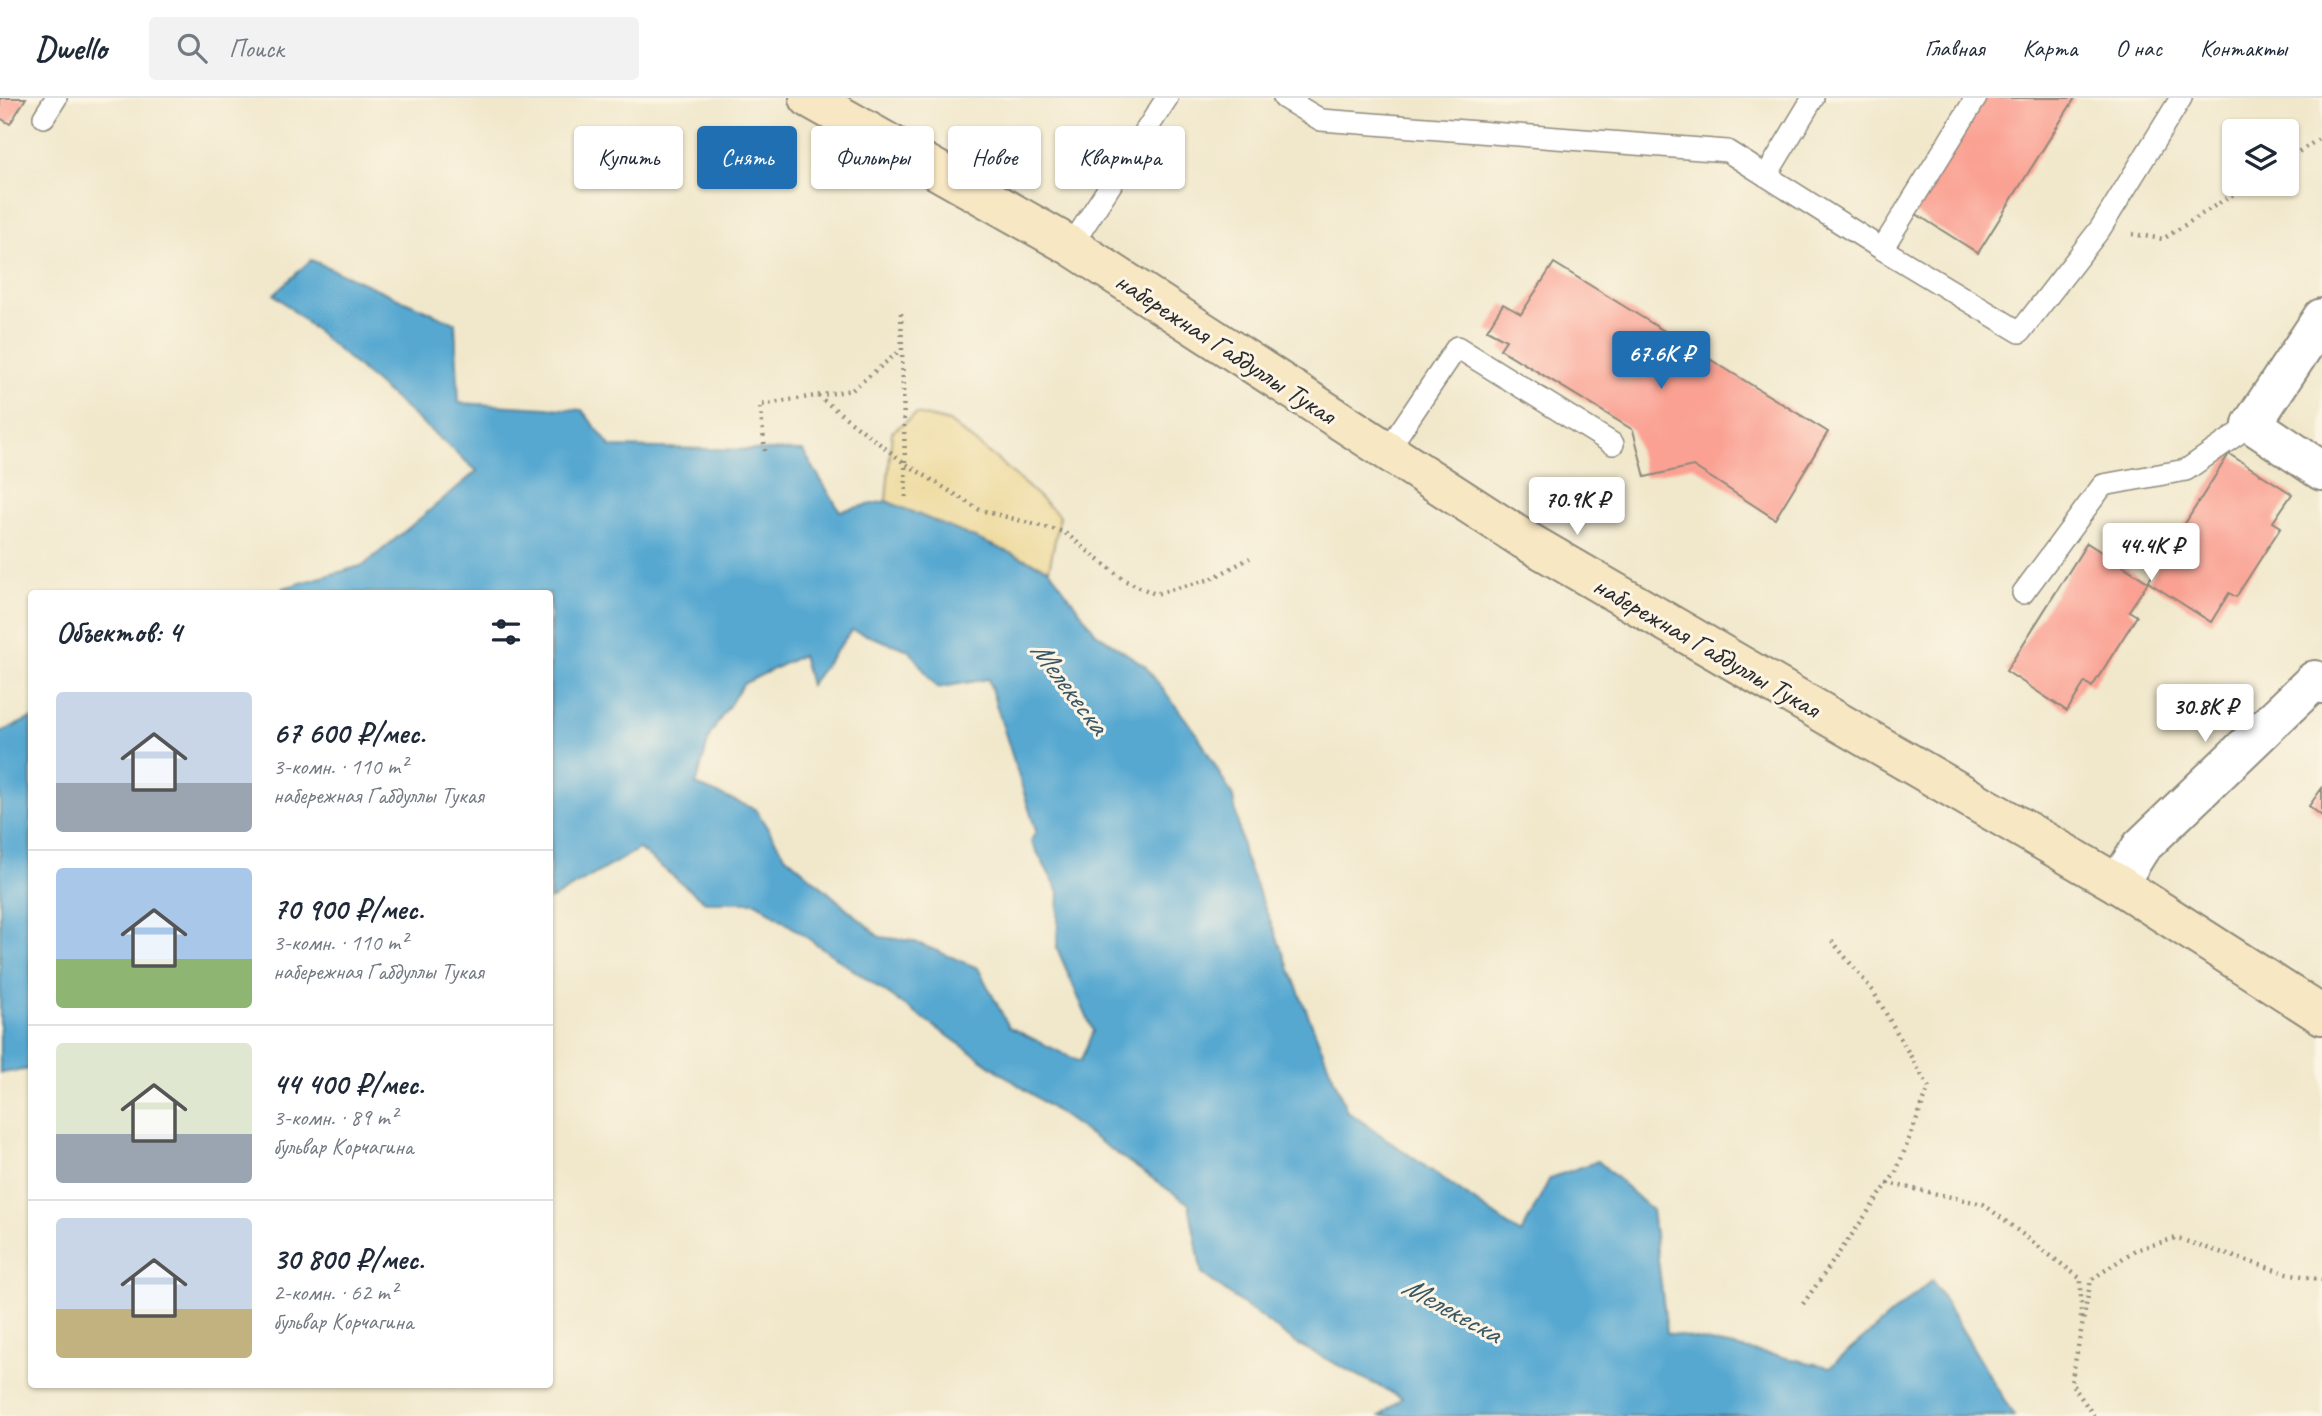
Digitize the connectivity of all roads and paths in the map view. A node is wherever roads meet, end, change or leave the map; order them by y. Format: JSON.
{"nodes":[{"id":1,"x":56,"y":98,"type":"edge"},
{"id":2,"x":809,"y":98,"type":"edge"},
{"id":3,"x":1167,"y":98,"type":"edge"},
{"id":4,"x":1284,"y":98,"type":"edge"},
{"id":5,"x":1814,"y":98,"type":"edge"},
{"id":6,"x":1976,"y":98,"type":"edge"},
{"id":7,"x":2182,"y":98,"type":"edge"},
{"id":8,"x":44,"y":117,"type":"dead end"},
{"id":9,"x":2322,"y":137,"type":"edge"},
{"id":10,"x":2299,"y":151,"type":"edge"},
{"id":11,"x":1766,"y":176,"type":"junction"},
{"id":12,"x":2230,"y":196,"type":"edge"},
{"id":13,"x":2100,"y":229,"type":"junction"},
{"id":14,"x":1071,"y":246,"type":"junction"},
{"id":15,"x":1882,"y":249,"type":"junction"},
{"id":16,"x":901,"y":313,"type":"dead end"},
{"id":17,"x":2322,"y":318,"type":"edge"},
{"id":18,"x":901,"y":350,"type":"junction"},
{"id":19,"x":818,"y":396,"type":"junction"},
{"id":20,"x":2252,"y":424,"type":"junction"},
{"id":21,"x":1613,"y":444,"type":"dead end"},
{"id":22,"x":765,"y":451,"type":"dead end"},
{"id":23,"x":1387,"y":451,"type":"junction"},
{"id":24,"x":903,"y":462,"type":"junction"},
{"id":25,"x":2322,"y":471,"type":"edge"},
{"id":26,"x":906,"y":501,"type":"dead end"},
{"id":27,"x":1250,"y":558,"type":"dead end"},
{"id":28,"x":2023,"y":593,"type":"dead end"},
{"id":29,"x":2322,"y":684,"type":"edge"},
{"id":30,"x":2118,"y":884,"type":"junction"},
{"id":31,"x":1832,"y":941,"type":"dead end"},
{"id":32,"x":2322,"y":1015,"type":"edge"},
{"id":33,"x":1887,"y":1184,"type":"junction"},
{"id":34,"x":2322,"y":1280,"type":"edge"},
{"id":35,"x":1803,"y":1304,"type":"dead end"},
{"id":36,"x":2081,"y":1332,"type":"junction"},
{"id":37,"x":2094,"y":1416,"type":"edge"}],
"edges":[{"from":1,"to":8,"type":"lane"},
{"from":2,"to":14,"type":"main road","name":"набережная Габдуллы Тукая"},
{"from":3,"to":14,"type":"lane"},
{"from":4,"to":11,"type":"lane"},
{"from":5,"to":11,"type":"lane"},
{"from":6,"to":15,"type":"lane"},
{"from":7,"to":13,"type":"lane"},
{"from":9,"to":10,"type":"path"},
{"from":11,"to":15,"type":"lane"},
{"from":12,"to":13,"type":"path"},
{"from":13,"to":15,"type":"lane"},
{"from":14,"to":23,"type":"main road","name":"набережная Габдуллы Тукая"},
{"from":16,"to":18,"type":"path"},
{"from":17,"to":20,"type":"street"},
{"from":18,"to":19,"type":"path"},
{"from":18,"to":24,"type":"path"},
{"from":19,"to":22,"type":"path"},
{"from":19,"to":24,"type":"path"},
{"from":20,"to":25,"type":"street"},
{"from":20,"to":28,"type":"lane"},
{"from":21,"to":23,"type":"lane"},
{"from":23,"to":30,"type":"main road","name":"набережная Габдуллы Тукая"},
{"from":24,"to":26,"type":"path"},
{"from":24,"to":27,"type":"path"},
{"from":29,"to":30,"type":"street"},
{"from":30,"to":32,"type":"main road","name":"набережная Габдуллы Тукая"},
{"from":31,"to":33,"type":"path"},
{"from":33,"to":35,"type":"path"},
{"from":33,"to":36,"type":"path"},
{"from":34,"to":36,"type":"path"},
{"from":36,"to":37,"type":"path"}]}
